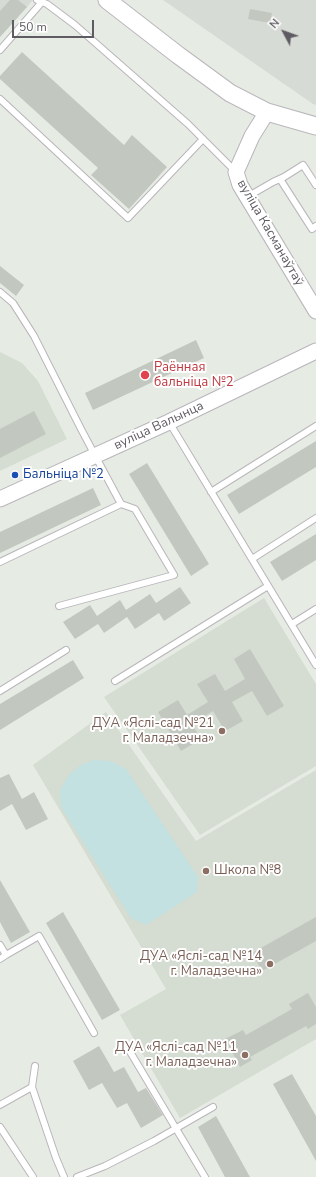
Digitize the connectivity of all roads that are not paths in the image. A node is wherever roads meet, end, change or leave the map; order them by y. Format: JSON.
{"nodes":[{"id":1,"x":107,"y":0,"type":"edge"},
{"id":2,"x":39,"y":1,"type":"edge"},
{"id":3,"x":0,"y":50,"type":"edge"},
{"id":4,"x":0,"y":99,"type":"edge"},
{"id":5,"x":266,"y":112,"type":"junction"},
{"id":6,"x":316,"y":126,"type":"edge"},
{"id":7,"x":203,"y":139,"type":"junction"},
{"id":8,"x":236,"y":172,"type":"junction"},
{"id":9,"x":280,"y":179,"type":"junction"},
{"id":10,"x":316,"y":185,"type":"edge"},
{"id":11,"x":247,"y":197,"type":"junction"},
{"id":12,"x":316,"y":226,"type":"edge"},
{"id":13,"x":0,"y":292,"type":"edge"},
{"id":14,"x":314,"y":302,"type":"edge"},
{"id":15,"x":316,"y":350,"type":"edge"},
{"id":16,"x":169,"y":422,"type":"junction"},
{"id":17,"x":316,"y":426,"type":"edge"},
{"id":18,"x":95,"y":456,"type":"junction"},
{"id":19,"x":211,"y":492,"type":"junction"},
{"id":20,"x":0,"y":499,"type":"edge"},
{"id":21,"x":121,"y":504,"type":"junction"},
{"id":22,"x":316,"y":518,"type":"edge"},
{"id":23,"x":252,"y":559,"type":"junction"},
{"id":24,"x":0,"y":562,"type":"edge"},
{"id":25,"x":268,"y":586,"type":"junction"},
{"id":26,"x":59,"y":606,"type":"dead end"},
{"id":27,"x":316,"y":609,"type":"edge"},
{"id":28,"x":292,"y":624,"type":"junction"},
{"id":29,"x":66,"y":650,"type":"dead end"},
{"id":30,"x":316,"y":665,"type":"edge"},
{"id":31,"x":115,"y":681,"type":"dead end"},
{"id":32,"x":0,"y":691,"type":"edge"},
{"id":33,"x":0,"y":945,"type":"edge"},
{"id":34,"x":3,"y":957,"type":"edge"},
{"id":35,"x":94,"y":1033,"type":"dead end"},
{"id":36,"x":126,"y":1045,"type":"dead end"},
{"id":37,"x":35,"y":1066,"type":"dead end"},
{"id":38,"x":32,"y":1087,"type":"junction"},
{"id":39,"x":0,"y":1105,"type":"edge"},
{"id":40,"x":213,"y":1108,"type":"dead end"},
{"id":41,"x":0,"y":1127,"type":"edge"},
{"id":42,"x":176,"y":1128,"type":"junction"},
{"id":43,"x":33,"y":1177,"type":"edge"},
{"id":44,"x":64,"y":1177,"type":"edge"},
{"id":45,"x":76,"y":1177,"type":"edge"},
{"id":46,"x":205,"y":1177,"type":"edge"}],
"edges":[{"from":1,"to":5,"type":"main road"},
{"from":2,"to":3,"type":"lane"},
{"from":2,"to":7,"type":"lane"},
{"from":4,"to":7,"type":"lane"},
{"from":5,"to":6,"type":"main road"},
{"from":5,"to":8,"type":"street","name":"вуліца Касманаўтаў"},
{"from":7,"to":8,"type":"lane"},
{"from":8,"to":11,"type":"street","name":"вуліца Касманаўтаў"},
{"from":9,"to":10,"type":"lane"},
{"from":9,"to":11,"type":"lane"},
{"from":9,"to":12,"type":"lane"},
{"from":11,"to":14,"type":"street","name":"вуліца Касманаўтаў"},
{"from":13,"to":18,"type":"lane"},
{"from":15,"to":16,"type":"street","name":"вуліца Валынца"},
{"from":16,"to":18,"type":"street","name":"вуліца Валынца"},
{"from":16,"to":19,"type":"lane"},
{"from":17,"to":19,"type":"lane"},
{"from":18,"to":20,"type":"street","name":"вуліца Валынца"},
{"from":18,"to":21,"type":"lane"},
{"from":19,"to":23,"type":"lane"},
{"from":21,"to":24,"type":"lane"},
{"from":21,"to":26,"type":"lane"},
{"from":22,"to":23,"type":"lane"},
{"from":23,"to":25,"type":"lane"},
{"from":25,"to":28,"type":"lane"},
{"from":25,"to":31,"type":"lane"},
{"from":27,"to":28,"type":"lane"},
{"from":28,"to":30,"type":"lane"},
{"from":29,"to":32,"type":"lane"},
{"from":33,"to":34,"type":"lane"},
{"from":34,"to":35,"type":"lane"},
{"from":36,"to":42,"type":"lane"},
{"from":37,"to":38,"type":"lane"},
{"from":38,"to":39,"type":"lane"},
{"from":38,"to":44,"type":"lane"},
{"from":40,"to":42,"type":"lane"},
{"from":41,"to":43,"type":"lane"},
{"from":42,"to":45,"type":"lane"},
{"from":42,"to":46,"type":"lane"}]}
